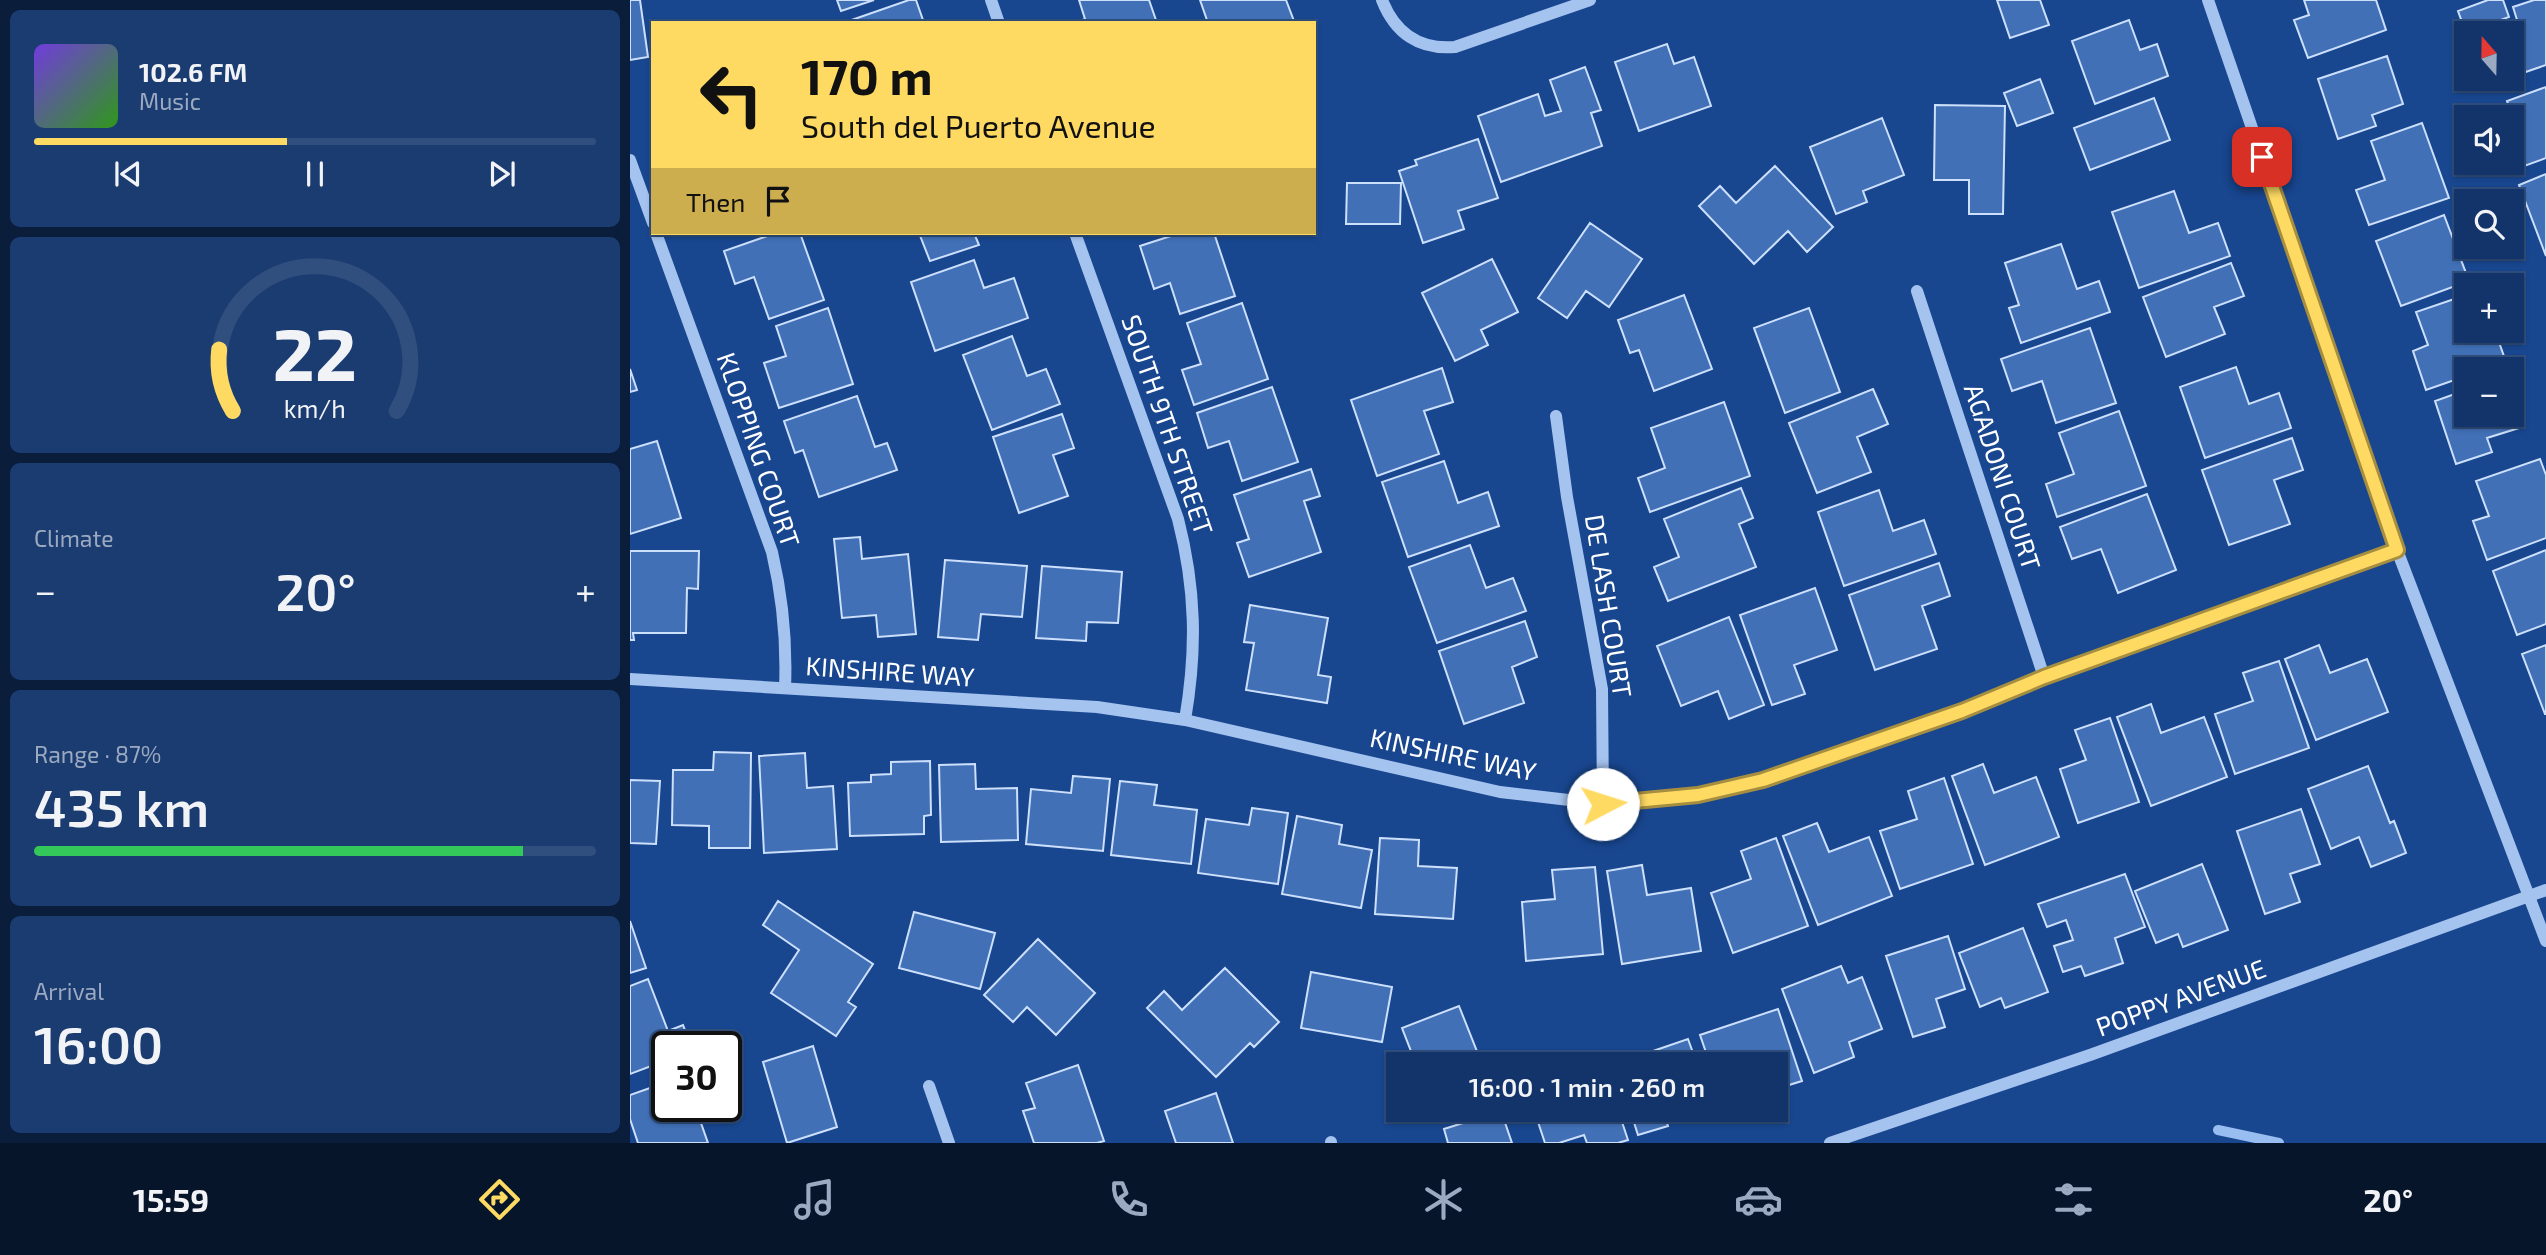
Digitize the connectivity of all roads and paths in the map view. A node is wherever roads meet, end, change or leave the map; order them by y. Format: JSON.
{"nodes":[{"id":1,"x":991,"y":0,"type":"edge"},
{"id":2,"x":1382,"y":0,"type":"edge"},
{"id":3,"x":1590,"y":0,"type":"edge"},
{"id":4,"x":2208,"y":0,"type":"edge"},
{"id":5,"x":998,"y":21,"type":"edge"},
{"id":6,"x":630,"y":160,"type":"edge"},
{"id":7,"x":651,"y":218,"type":"edge"},
{"id":8,"x":657,"y":235,"type":"edge"},
{"id":9,"x":1076,"y":235,"type":"edge"},
{"id":10,"x":1917,"y":291,"type":"dead end"},
{"id":11,"x":1556,"y":416,"type":"dead end"},
{"id":12,"x":2397,"y":550,"type":"junction"},
{"id":13,"x":2044,"y":677,"type":"junction"},
{"id":14,"x":630,"y":679,"type":"edge"},
{"id":15,"x":785,"y":688,"type":"junction"},
{"id":16,"x":1185,"y":720,"type":"junction"},
{"id":17,"x":1603,"y":804,"type":"junction"},
{"id":18,"x":2546,"y":890,"type":"edge"},
{"id":19,"x":2529,"y":896,"type":"junction"},
{"id":20,"x":2546,"y":941,"type":"edge"},
{"id":21,"x":929,"y":1086,"type":"dead end"},
{"id":22,"x":949,"y":1143,"type":"edge"},
{"id":23,"x":1830,"y":1143,"type":"edge"}],
"edges":[{"from":1,"to":5,"type":"street"},
{"from":2,"to":3,"type":"street"},
{"from":4,"to":12,"type":"street"},
{"from":6,"to":7,"type":"street"},
{"from":8,"to":15,"type":"street","name":"KLOPPING COURT"},
{"from":9,"to":16,"type":"street","name":"SOUTH 9TH STREET"},
{"from":10,"to":13,"type":"street","name":"AGADONI COURT"},
{"from":11,"to":17,"type":"street","name":"DE LASH COURT"},
{"from":12,"to":13,"type":"street","name":"KINSHIRE WAY"},
{"from":12,"to":19,"type":"street"},
{"from":13,"to":17,"type":"street","name":"KINSHIRE WAY"},
{"from":14,"to":15,"type":"street","name":"KINSHIRE WAY"},
{"from":15,"to":16,"type":"street","name":"KINSHIRE WAY"},
{"from":16,"to":17,"type":"street","name":"KINSHIRE WAY"},
{"from":18,"to":19,"type":"street","name":"POPPY AVENUE"},
{"from":19,"to":20,"type":"street"},
{"from":19,"to":23,"type":"street","name":"POPPY AVENUE"},
{"from":21,"to":22,"type":"street"}]}
